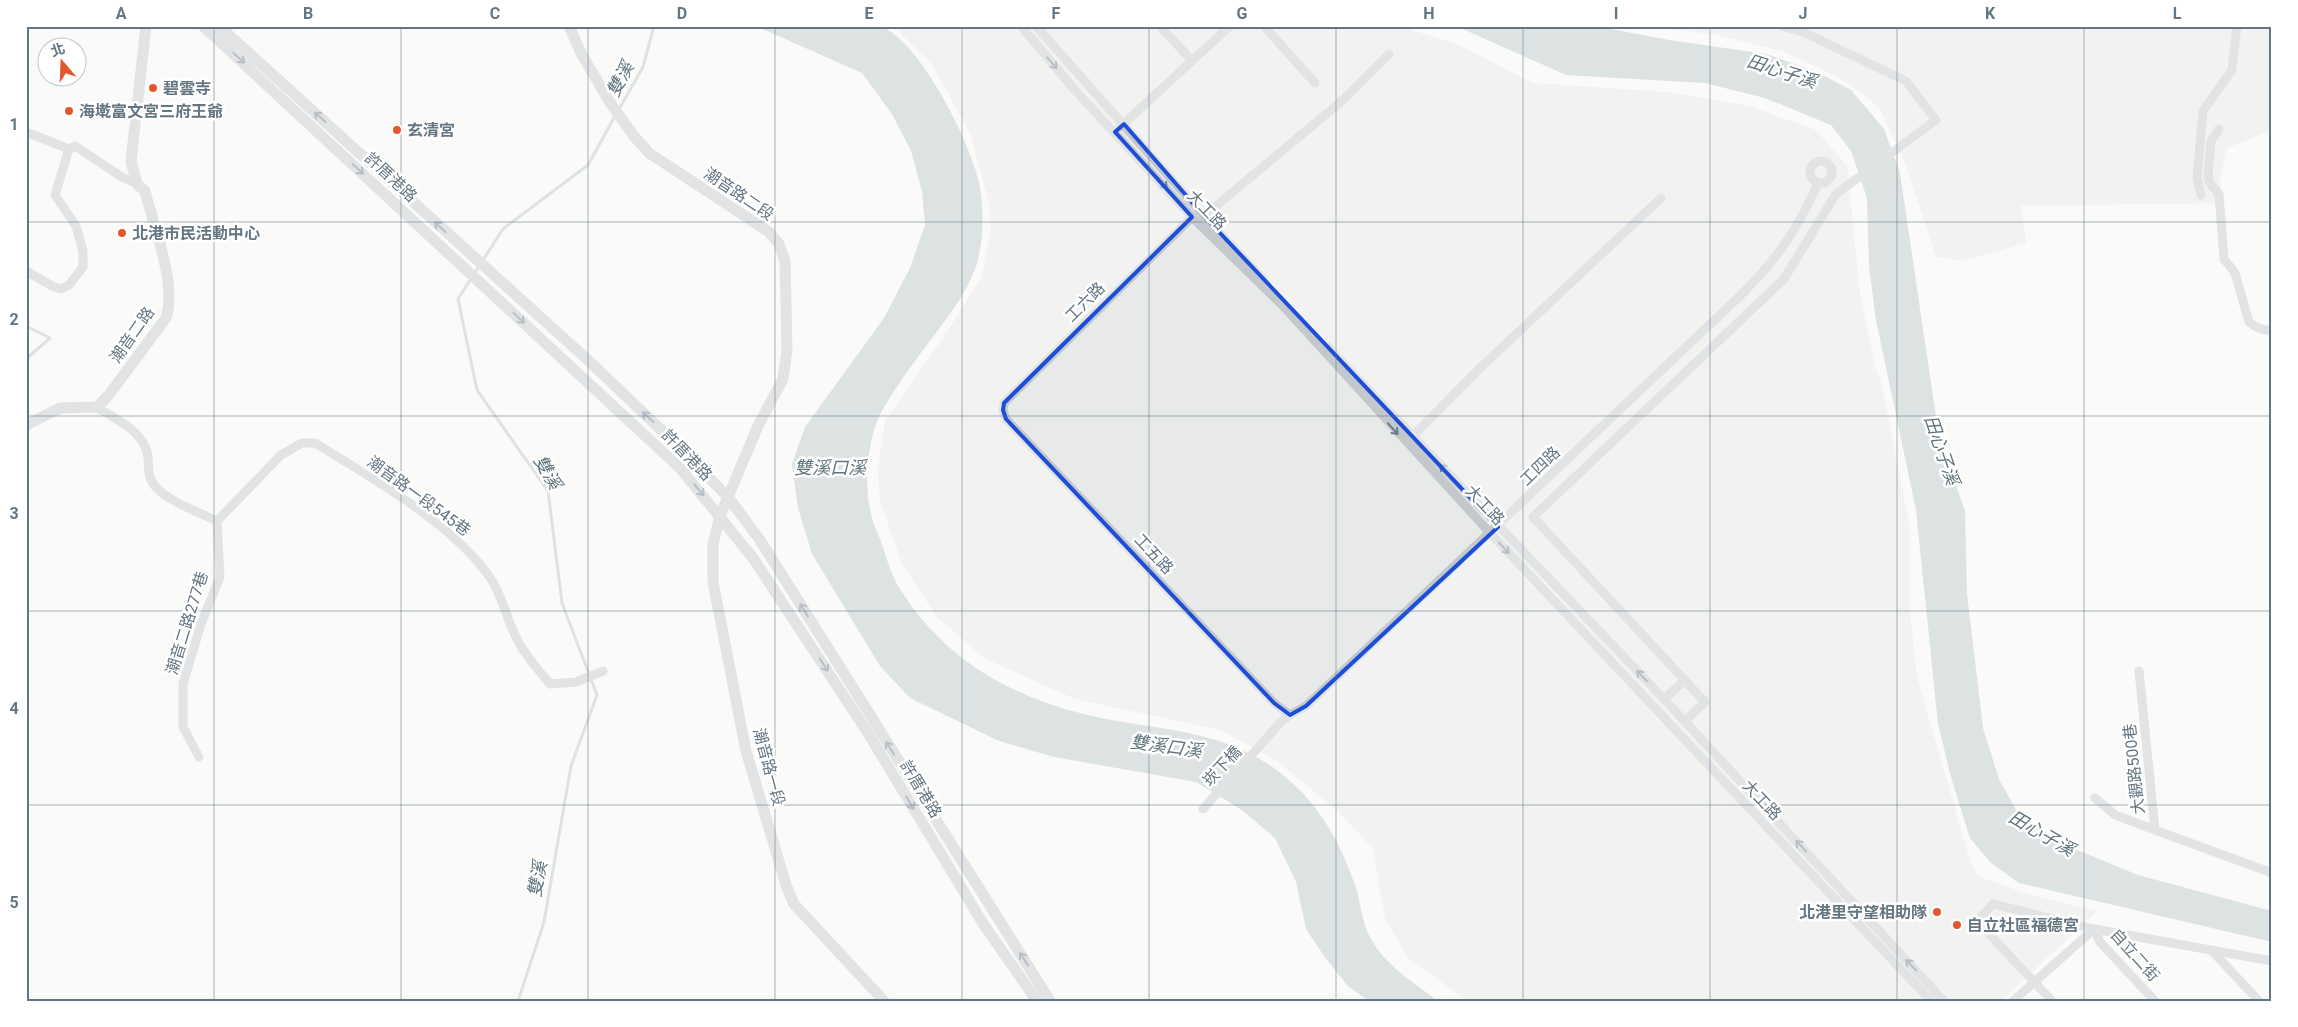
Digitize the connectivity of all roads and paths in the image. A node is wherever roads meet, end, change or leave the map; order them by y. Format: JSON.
{"nodes":[{"id":1,"x":146,"y":26,"type":"edge"},
{"id":2,"x":203,"y":26,"type":"edge"},
{"id":3,"x":219,"y":26,"type":"edge"},
{"id":4,"x":569,"y":26,"type":"edge"},
{"id":5,"x":1021,"y":26,"type":"edge"},
{"id":6,"x":1036,"y":26,"type":"edge"},
{"id":7,"x":1160,"y":26,"type":"edge"},
{"id":8,"x":1230,"y":26,"type":"edge"},
{"id":9,"x":1264,"y":26,"type":"edge"},
{"id":10,"x":1782,"y":26,"type":"edge"},
{"id":11,"x":2237,"y":26,"type":"edge"},
{"id":12,"x":1803,"y":29,"type":"edge"},
{"id":13,"x":1389,"y":54,"type":"dead end"},
{"id":14,"x":1192,"y":61,"type":"junction"},
{"id":15,"x":1315,"y":83,"type":"dead end"},
{"id":16,"x":1124,"y":124,"type":"junction"},
{"id":17,"x":2220,"y":129,"type":"dead end"},
{"id":18,"x":26,"y":132,"type":"edge"},
{"id":19,"x":1115,"y":132,"type":"junction"},
{"id":20,"x":69,"y":149,"type":"junction"},
{"id":21,"x":1818,"y":183,"type":"dead end"},
{"id":22,"x":137,"y":184,"type":"junction"},
{"id":23,"x":2201,"y":195,"type":"dead end"},
{"id":24,"x":1661,"y":198,"type":"dead end"},
{"id":25,"x":1204,"y":216,"type":"junction"},
{"id":26,"x":1192,"y":217,"type":"junction"},
{"id":27,"x":26,"y":272,"type":"edge"},
{"id":28,"x":2272,"y":330,"type":"edge"},
{"id":29,"x":96,"y":407,"type":"junction"},
{"id":30,"x":1003,"y":410,"type":"joint"},
{"id":31,"x":26,"y":425,"type":"edge"},
{"id":32,"x":1410,"y":440,"type":"junction"},
{"id":33,"x":724,"y":507,"type":"junction"},
{"id":34,"x":217,"y":521,"type":"junction"},
{"id":35,"x":1498,"y":527,"type":"junction"},
{"id":36,"x":1491,"y":534,"type":"junction"},
{"id":37,"x":2139,"y":670,"type":"dead end"},
{"id":38,"x":599,"y":673,"type":"dead end"},
{"id":39,"x":1685,"y":680,"type":"junction"},
{"id":40,"x":1664,"y":698,"type":"junction"},
{"id":41,"x":1290,"y":714,"type":"junction"},
{"id":42,"x":1685,"y":721,"type":"junction"},
{"id":43,"x":1258,"y":750,"type":"joint"},
{"id":44,"x":200,"y":757,"type":"dead end"},
{"id":45,"x":2095,"y":798,"type":"dead end"},
{"id":46,"x":1206,"y":806,"type":"dead end"},
{"id":47,"x":2156,"y":830,"type":"junction"},
{"id":48,"x":2272,"y":873,"type":"edge"},
{"id":49,"x":2094,"y":928,"type":"junction"},
{"id":50,"x":2213,"y":952,"type":"junction"},
{"id":51,"x":2272,"y":961,"type":"edge"},
{"id":52,"x":2034,"y":982,"type":"junction"},
{"id":53,"x":884,"y":1001,"type":"edge"},
{"id":54,"x":1036,"y":1001,"type":"edge"},
{"id":55,"x":1050,"y":1001,"type":"edge"},
{"id":56,"x":1931,"y":1001,"type":"edge"},
{"id":57,"x":1944,"y":1001,"type":"edge"},
{"id":58,"x":2014,"y":1001,"type":"edge"},
{"id":59,"x":2052,"y":1001,"type":"edge"},
{"id":60,"x":2155,"y":1001,"type":"edge"},
{"id":61,"x":2260,"y":1001,"type":"edge"}],
"edges":[{"from":1,"to":22,"type":"street","name":"潮音二路"},
{"from":2,"to":33,"type":"street","name":"許厝港路","one_way":true},
{"from":33,"to":3,"type":"street","name":"許厝港路","one_way":true},
{"from":4,"to":33,"type":"street","name":"潮音路二段"},
{"from":5,"to":19,"type":"street","name":"大工路","one_way":true},
{"from":6,"to":16,"type":"street","name":"大工路"},
{"from":7,"to":14,"type":"street"},
{"from":8,"to":14,"type":"street"},
{"from":9,"to":15,"type":"street"},
{"from":10,"to":12,"type":"street"},
{"from":11,"to":23,"type":"street"},
{"from":12,"to":39,"type":"street"},
{"from":13,"to":25,"type":"street"},
{"from":14,"to":16,"type":"street"},
{"from":16,"to":19,"type":"street"},
{"from":16,"to":25,"type":"street","name":"大工路"},
{"from":17,"to":28,"type":"street"},
{"from":18,"to":20,"type":"street"},
{"from":19,"to":26,"type":"street","name":"大工路","one_way":true},
{"from":20,"to":22,"type":"street"},
{"from":20,"to":27,"type":"street"},
{"from":21,"to":35,"type":"street","name":"工四路"},
{"from":22,"to":29,"type":"street","name":"潮音二路"},
{"from":24,"to":32,"type":"street"},
{"from":25,"to":32,"type":"street","name":"大工路"},
{"from":26,"to":30,"type":"street","name":"工六路"},
{"from":26,"to":32,"type":"street","name":"大工路","one_way":true},
{"from":29,"to":31,"type":"street"},
{"from":29,"to":34,"type":"street"},
{"from":30,"to":41,"type":"street","name":"工五路"},
{"from":35,"to":32,"type":"street","name":"大工路","one_way":true},
{"from":32,"to":36,"type":"street","name":"大工路"},
{"from":33,"to":53,"type":"street","name":"潮音路一段"},
{"from":33,"to":54,"type":"street","name":"許厝港路","one_way":true},
{"from":55,"to":33,"type":"street","name":"許厝港路","one_way":true},
{"from":34,"to":38,"type":"street","name":"潮音路一段545巷"},
{"from":34,"to":44,"type":"street","name":"潮音二路277巷"},
{"from":35,"to":36,"type":"street","name":"工四路"},
{"from":40,"to":35,"type":"street","name":"大工路","one_way":true},
{"from":36,"to":41,"type":"street","name":"工四路"},
{"from":36,"to":56,"type":"street","name":"大工路","one_way":true},
{"from":37,"to":47,"type":"street","name":"大觀路500巷"},
{"from":39,"to":40,"type":"street"},
{"from":39,"to":42,"type":"street"},
{"from":40,"to":42,"type":"street","name":"大工路"},
{"from":41,"to":43,"type":"street","name":"工四路"},
{"from":57,"to":42,"type":"street","name":"大工路","one_way":true},
{"from":43,"to":46,"type":"street","name":"崁下橋"},
{"from":45,"to":47,"type":"street"},
{"from":47,"to":48,"type":"street","name":"大觀路500巷"},
{"from":49,"to":50,"type":"street"},
{"from":49,"to":52,"type":"street"},
{"from":49,"to":52,"type":"street"},
{"from":49,"to":60,"type":"street","name":"自立二街"},
{"from":50,"to":51,"type":"street"},
{"from":50,"to":61,"type":"street"},
{"from":52,"to":58,"type":"street"},
{"from":52,"to":59,"type":"street"}]}
